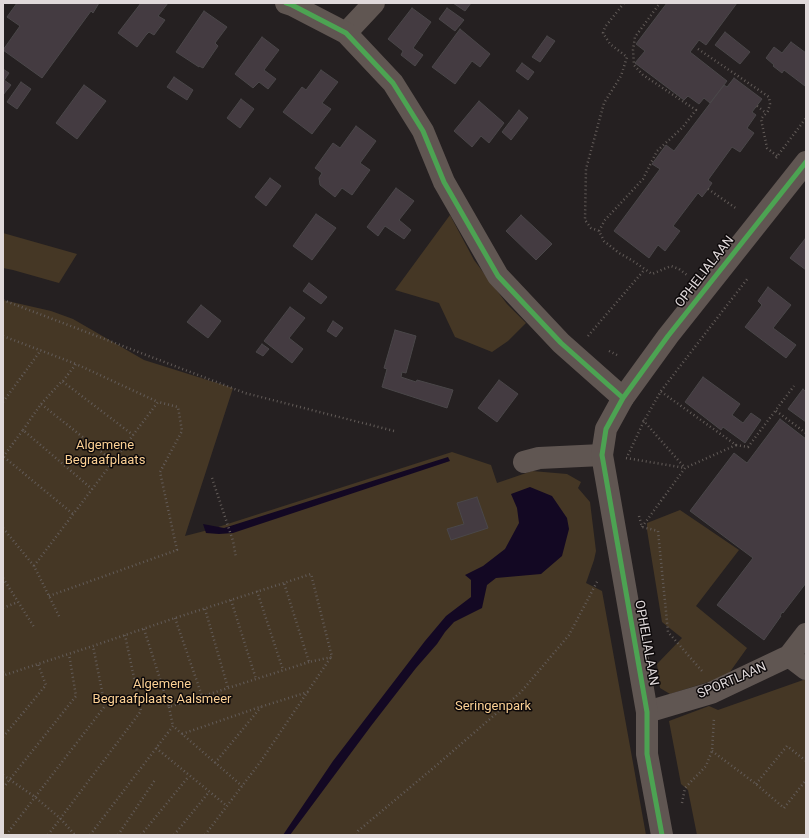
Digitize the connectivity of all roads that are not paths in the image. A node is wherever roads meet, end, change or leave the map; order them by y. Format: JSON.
{"nodes":[{"id":1,"x":286,"y":3,"type":"edge"},
{"id":2,"x":374,"y":3,"type":"edge"},
{"id":3,"x":346,"y":33,"type":"junction"},
{"id":4,"x":806,"y":162,"type":"edge"},
{"id":5,"x":623,"y":398,"type":"junction"},
{"id":6,"x":602,"y":455,"type":"junction"},
{"id":7,"x":524,"y":462,"type":"dead end"},
{"id":8,"x":806,"y":634,"type":"edge"},
{"id":9,"x":789,"y":656,"type":"junction"},
{"id":10,"x":806,"y":669,"type":"edge"},
{"id":11,"x":647,"y":712,"type":"junction"},
{"id":12,"x":662,"y":835,"type":"edge"}],
"edges":[{"from":1,"to":3,"type":"street"},
{"from":2,"to":3,"type":"street"},
{"from":3,"to":5,"type":"street"},
{"from":4,"to":5,"type":"street","name":"OPHELIALAAN"},
{"from":5,"to":6,"type":"street","name":"OPHELIALAAN"},
{"from":6,"to":7,"type":"street"},
{"from":6,"to":11,"type":"street","name":"OPHELIALAAN"},
{"from":8,"to":9,"type":"street","name":"SPORTLAAN"},
{"from":9,"to":10,"type":"street"},
{"from":9,"to":11,"type":"street","name":"SPORTLAAN"},
{"from":11,"to":12,"type":"street","name":"OPHELIALAAN"}]}
